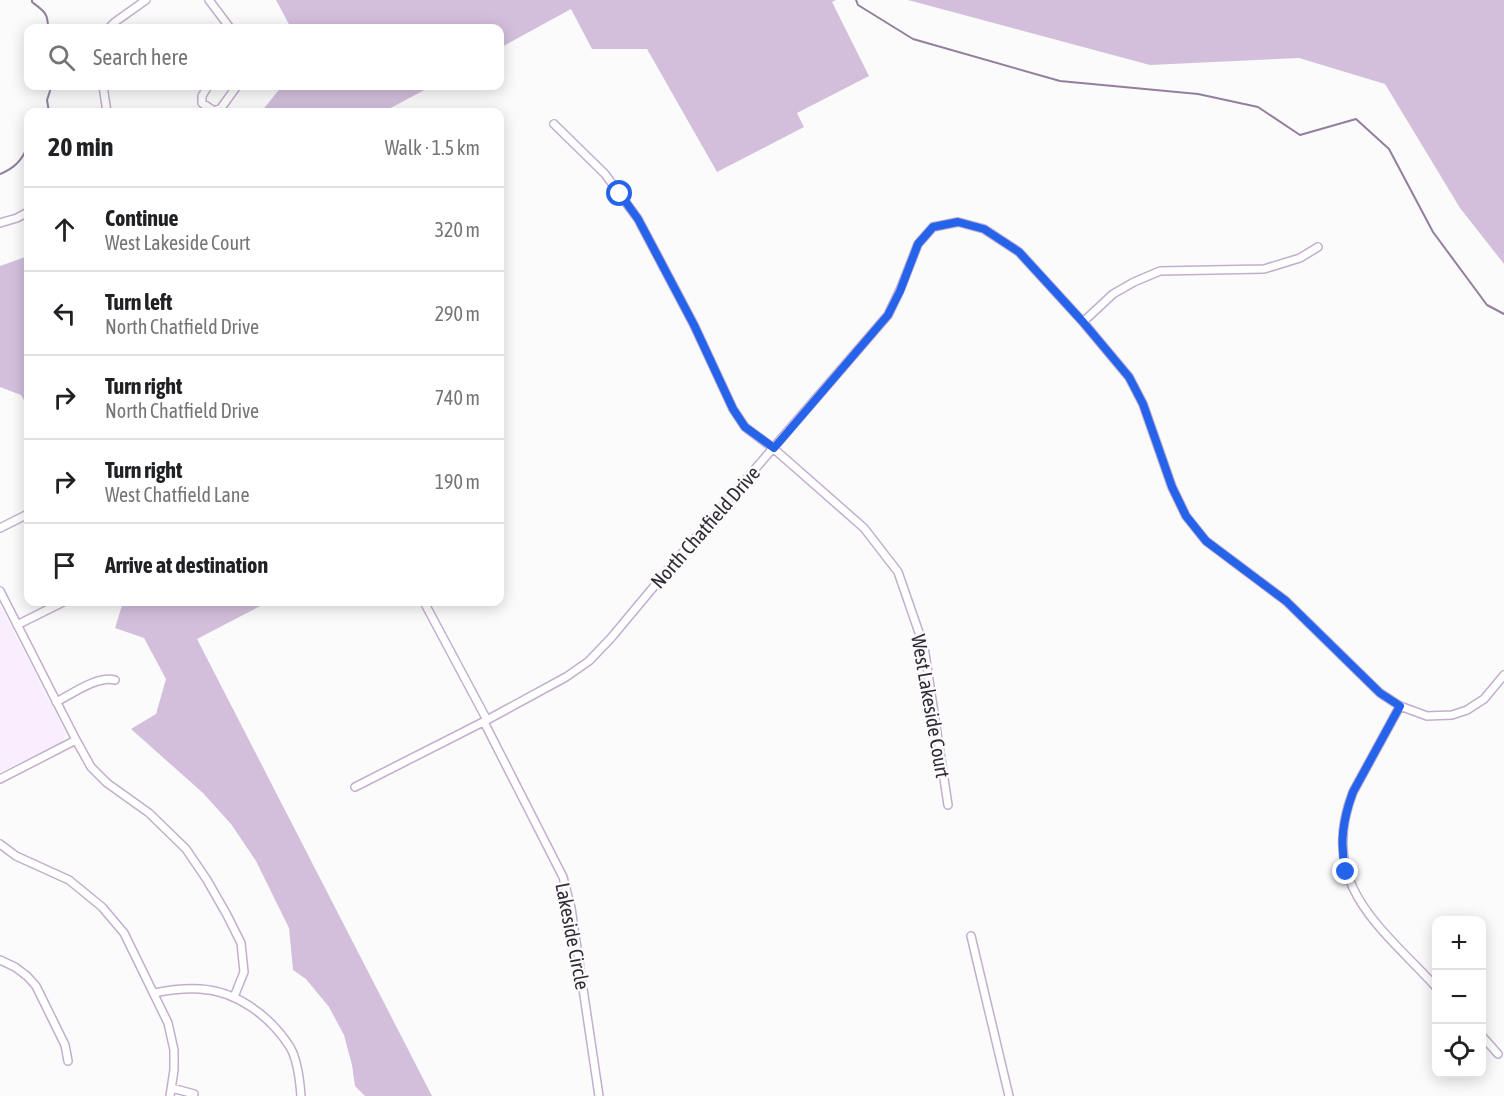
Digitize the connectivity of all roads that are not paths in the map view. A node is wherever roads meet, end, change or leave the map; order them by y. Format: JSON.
{"nodes":[{"id":1,"x":146,"y":0,"type":"edge"},
{"id":2,"x":209,"y":0,"type":"edge"},
{"id":3,"x":113,"y":24,"type":"edge"},
{"id":4,"x":227,"y":24,"type":"edge"},
{"id":5,"x":104,"y":90,"type":"edge"},
{"id":6,"x":206,"y":90,"type":"edge"},
{"id":7,"x":234,"y":90,"type":"edge"},
{"id":8,"x":107,"y":108,"type":"edge"},
{"id":9,"x":210,"y":108,"type":"edge"},
{"id":10,"x":221,"y":108,"type":"edge"},
{"id":11,"x":554,"y":124,"type":"dead end"},
{"id":12,"x":24,"y":214,"type":"edge"},
{"id":13,"x":0,"y":223,"type":"edge"},
{"id":14,"x":1318,"y":247,"type":"dead end"},
{"id":15,"x":1083,"y":322,"type":"junction"},
{"id":16,"x":774,"y":448,"type":"junction"},
{"id":17,"x":24,"y":516,"type":"edge"},
{"id":18,"x":0,"y":528,"type":"edge"},
{"id":19,"x":0,"y":591,"type":"edge"},
{"id":20,"x":55,"y":606,"type":"edge"},
{"id":21,"x":426,"y":606,"type":"edge"},
{"id":22,"x":17,"y":625,"type":"junction"},
{"id":23,"x":1504,"y":675,"type":"edge"},
{"id":24,"x":115,"y":680,"type":"dead end"},
{"id":25,"x":56,"y":702,"type":"junction"},
{"id":26,"x":1400,"y":706,"type":"junction"},
{"id":27,"x":485,"y":721,"type":"junction"},
{"id":28,"x":76,"y":740,"type":"junction"},
{"id":29,"x":0,"y":779,"type":"edge"},
{"id":30,"x":355,"y":787,"type":"dead end"},
{"id":31,"x":948,"y":805,"type":"dead end"},
{"id":32,"x":0,"y":844,"type":"edge"},
{"id":33,"x":971,"y":936,"type":"dead end"},
{"id":34,"x":0,"y":960,"type":"edge"},
{"id":35,"x":1432,"y":982,"type":"edge"},
{"id":36,"x":154,"y":993,"type":"junction"},
{"id":37,"x":234,"y":997,"type":"junction"},
{"id":38,"x":1486,"y":1040,"type":"edge"},
{"id":39,"x":1498,"y":1054,"type":"dead end"},
{"id":40,"x":68,"y":1061,"type":"dead end"},
{"id":41,"x":172,"y":1088,"type":"junction"},
{"id":42,"x":194,"y":1094,"type":"dead end"},
{"id":43,"x":170,"y":1096,"type":"edge"},
{"id":44,"x":301,"y":1096,"type":"edge"},
{"id":45,"x":599,"y":1096,"type":"edge"},
{"id":46,"x":1009,"y":1096,"type":"edge"}],
"edges":[{"from":1,"to":3,"type":"street"},
{"from":2,"to":4,"type":"street"},
{"from":5,"to":8,"type":"street"},
{"from":6,"to":9,"type":"street"},
{"from":7,"to":10,"type":"street"},
{"from":11,"to":16,"type":"street","name":"West Lakeside Court"},
{"from":12,"to":13,"type":"street"},
{"from":14,"to":15,"type":"street"},
{"from":15,"to":16,"type":"street","name":"North Chatfield Drive"},
{"from":15,"to":26,"type":"street","name":"North Chatfield Drive"},
{"from":16,"to":27,"type":"street","name":"North Chatfield Drive"},
{"from":16,"to":31,"type":"street","name":"West Lakeside Court"},
{"from":17,"to":18,"type":"street"},
{"from":19,"to":22,"type":"street"},
{"from":20,"to":22,"type":"street"},
{"from":21,"to":27,"type":"street","name":"Lakeside Circle"},
{"from":22,"to":25,"type":"street"},
{"from":23,"to":26,"type":"street","name":"North Chatfield Drive"},
{"from":24,"to":25,"type":"street"},
{"from":25,"to":28,"type":"street"},
{"from":26,"to":35,"type":"street"},
{"from":27,"to":30,"type":"street","name":"North Chatfield Drive"},
{"from":27,"to":45,"type":"street","name":"Lakeside Circle"},
{"from":28,"to":29,"type":"street"},
{"from":28,"to":37,"type":"street"},
{"from":32,"to":36,"type":"street"},
{"from":33,"to":46,"type":"street"},
{"from":34,"to":40,"type":"street"},
{"from":36,"to":37,"type":"street"},
{"from":36,"to":41,"type":"street"},
{"from":37,"to":44,"type":"street"},
{"from":38,"to":39,"type":"street"},
{"from":41,"to":42,"type":"street"},
{"from":41,"to":43,"type":"street"}]}
